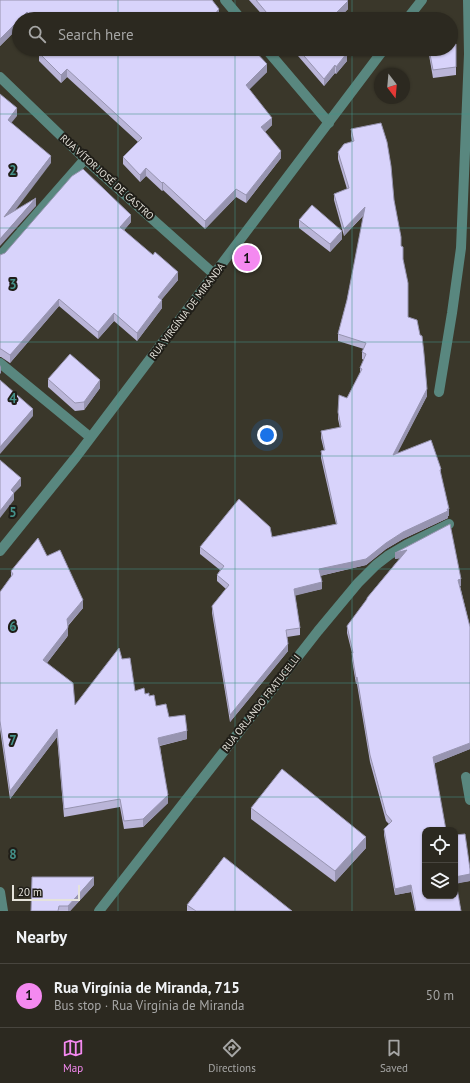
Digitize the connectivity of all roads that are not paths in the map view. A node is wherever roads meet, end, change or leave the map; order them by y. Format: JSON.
{"nodes":[{"id":1,"x":225,"y":0,"type":"edge"},
{"id":2,"x":422,"y":0,"type":"edge"},
{"id":3,"x":468,"y":0,"type":"edge"},
{"id":4,"x":235,"y":12,"type":"edge"},
{"id":5,"x":413,"y":12,"type":"edge"},
{"id":6,"x":272,"y":56,"type":"edge"},
{"id":7,"x":379,"y":56,"type":"edge"},
{"id":8,"x":0,"y":77,"type":"edge"},
{"id":9,"x":329,"y":123,"type":"junction"},
{"id":10,"x":85,"y":159,"type":"junction"},
{"id":11,"x":470,"y":194,"type":"edge"},
{"id":12,"x":463,"y":202,"type":"junction"},
{"id":13,"x":0,"y":256,"type":"edge"},
{"id":14,"x":215,"y":275,"type":"junction"},
{"id":15,"x":0,"y":363,"type":"edge"},
{"id":16,"x":439,"y":392,"type":"dead end"},
{"id":17,"x":90,"y":437,"type":"junction"},
{"id":18,"x":450,"y":524,"type":"edge"},
{"id":19,"x":0,"y":551,"type":"edge"},
{"id":20,"x":466,"y":777,"type":"dead end"},
{"id":21,"x":470,"y":800,"type":"edge"},
{"id":22,"x":0,"y":892,"type":"edge"},
{"id":23,"x":3,"y":911,"type":"edge"},
{"id":24,"x":99,"y":911,"type":"edge"}],
"edges":[{"from":1,"to":4,"type":"street"},
{"from":2,"to":5,"type":"street"},
{"from":3,"to":12,"type":"street"},
{"from":6,"to":9,"type":"street"},
{"from":7,"to":9,"type":"street","name":"RUA VIRGÍNIA DE MIRANDA"},
{"from":8,"to":10,"type":"street","name":"RUA VÍTOR JOSÉ DE CASTRO"},
{"from":9,"to":14,"type":"street","name":"RUA VIRGÍNIA DE MIRANDA"},
{"from":10,"to":13,"type":"street"},
{"from":10,"to":14,"type":"street","name":"RUA VÍTOR JOSÉ DE CASTRO"},
{"from":11,"to":12,"type":"street"},
{"from":12,"to":16,"type":"street"},
{"from":14,"to":17,"type":"street","name":"RUA VIRGÍNIA DE MIRANDA"},
{"from":15,"to":17,"type":"street"},
{"from":17,"to":19,"type":"street","name":"RUA VIRGÍNIA DE MIRANDA"},
{"from":18,"to":24,"type":"street","name":"RUA ORLANDO FRATUCELLI"},
{"from":20,"to":21,"type":"street"},
{"from":22,"to":23,"type":"street"}]}
